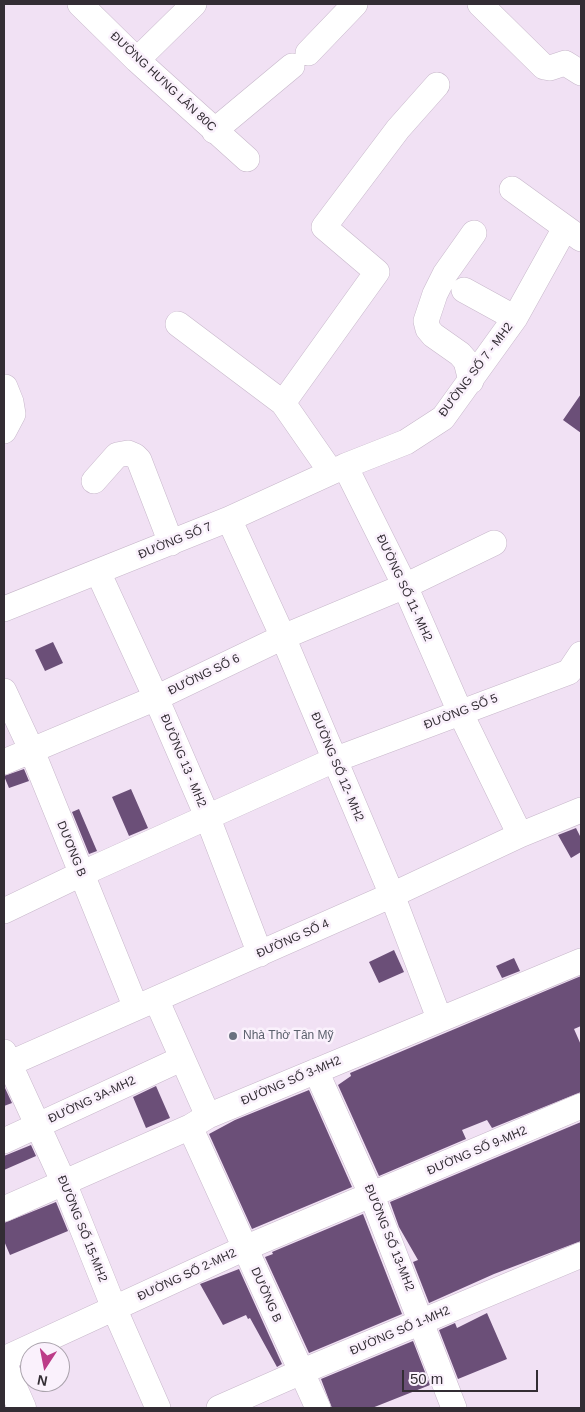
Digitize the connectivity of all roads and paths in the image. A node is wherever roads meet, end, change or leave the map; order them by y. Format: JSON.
{"nodes":[{"id":1,"x":80,"y":4,"type":"edge"},
{"id":2,"x":194,"y":4,"type":"edge"},
{"id":3,"x":355,"y":4,"type":"edge"},
{"id":4,"x":480,"y":4,"type":"edge"},
{"id":5,"x":137,"y":60,"type":"junction"},
{"id":6,"x":581,"y":73,"type":"edge"},
{"id":7,"x":437,"y":85,"type":"dead end"},
{"id":8,"x":214,"y":131,"type":"junction"},
{"id":9,"x":247,"y":159,"type":"dead end"},
{"id":10,"x":512,"y":189,"type":"dead end"},
{"id":11,"x":474,"y":233,"type":"dead end"},
{"id":12,"x":573,"y":233,"type":"edge"},
{"id":13,"x":464,"y":290,"type":"dead end"},
{"id":14,"x":515,"y":318,"type":"junction"},
{"id":15,"x":178,"y":324,"type":"dead end"},
{"id":16,"x":471,"y":381,"type":"junction"},
{"id":17,"x":5,"y":388,"type":"edge"},
{"id":18,"x":283,"y":403,"type":"junction"},
{"id":19,"x":4,"y":431,"type":"edge"},
{"id":20,"x":338,"y":469,"type":"junction"},
{"id":21,"x":94,"y":480,"type":"dead end"},
{"id":22,"x":229,"y":519,"type":"junction"},
{"id":23,"x":171,"y":543,"type":"junction"},
{"id":24,"x":494,"y":543,"type":"dead end"},
{"id":25,"x":98,"y":572,"type":"junction"},
{"id":26,"x":405,"y":586,"type":"junction"},
{"id":27,"x":4,"y":609,"type":"edge"},
{"id":28,"x":283,"y":637,"type":"junction"},
{"id":29,"x":581,"y":654,"type":"edge"},
{"id":30,"x":4,"y":691,"type":"edge"},
{"id":31,"x":156,"y":698,"type":"junction"},
{"id":32,"x":460,"y":712,"type":"junction"},
{"id":33,"x":32,"y":751,"type":"junction"},
{"id":34,"x":334,"y":760,"type":"junction"},
{"id":35,"x":4,"y":762,"type":"edge"},
{"id":36,"x":581,"y":810,"type":"edge"},
{"id":37,"x":207,"y":816,"type":"junction"},
{"id":38,"x":520,"y":834,"type":"junction"},
{"id":39,"x":80,"y":874,"type":"junction"},
{"id":40,"x":392,"y":895,"type":"junction"},
{"id":41,"x":4,"y":911,"type":"edge"},
{"id":42,"x":260,"y":954,"type":"junction"},
{"id":43,"x":581,"y":961,"type":"edge"},
{"id":44,"x":146,"y":1004,"type":"junction"},
{"id":45,"x":439,"y":1018,"type":"junction"},
{"id":46,"x":181,"y":1060,"type":"junction"},
{"id":47,"x":6,"y":1061,"type":"edge"},
{"id":48,"x":316,"y":1071,"type":"junction"},
{"id":49,"x":581,"y":1106,"type":"edge"},
{"id":50,"x":199,"y":1121,"type":"junction"},
{"id":51,"x":38,"y":1125,"type":"junction"},
{"id":52,"x":4,"y":1141,"type":"edge"},
{"id":53,"x":64,"y":1183,"type":"junction"},
{"id":54,"x":372,"y":1196,"type":"junction"},
{"id":55,"x":4,"y":1209,"type":"edge"},
{"id":56,"x":245,"y":1248,"type":"junction"},
{"id":57,"x":581,"y":1255,"type":"edge"},
{"id":58,"x":114,"y":1308,"type":"junction"},
{"id":59,"x":422,"y":1321,"type":"junction"},
{"id":60,"x":4,"y":1359,"type":"edge"},
{"id":61,"x":4,"y":1368,"type":"edge"},
{"id":62,"x":301,"y":1372,"type":"junction"},
{"id":63,"x":22,"y":1408,"type":"edge"},
{"id":64,"x":158,"y":1408,"type":"edge"},
{"id":65,"x":219,"y":1408,"type":"edge"},
{"id":66,"x":318,"y":1408,"type":"edge"},
{"id":67,"x":454,"y":1408,"type":"edge"}],
"edges":[{"from":1,"to":5,"type":"street","name":"ĐƯỜNG HƯNG LÂN 80C"},
{"from":2,"to":5,"type":"street"},
{"from":3,"to":8,"type":"street"},
{"from":4,"to":6,"type":"street"},
{"from":5,"to":8,"type":"street","name":"ĐƯỜNG HƯNG LÂN 80C"},
{"from":7,"to":18,"type":"street"},
{"from":8,"to":9,"type":"street","name":"ĐƯỜNG HƯNG LÂN 80C"},
{"from":10,"to":12,"type":"street"},
{"from":11,"to":16,"type":"street"},
{"from":12,"to":14,"type":"street","name":"ĐƯỜNG SỐ 7 - MH2"},
{"from":13,"to":14,"type":"street"},
{"from":14,"to":16,"type":"street","name":"ĐƯỜNG SỐ 7 - MH2"},
{"from":15,"to":18,"type":"street","name":"ĐƯỜNG SỐ 11- MH2"},
{"from":16,"to":20,"type":"street","name":"ĐƯỜNG SỐ 7 - MH2"},
{"from":17,"to":19,"type":"street"},
{"from":18,"to":20,"type":"street","name":"ĐƯỜNG SỐ 11- MH2"},
{"from":20,"to":22,"type":"street","name":"ĐƯỜNG SỐ 7"},
{"from":20,"to":26,"type":"street","name":"ĐƯỜNG SỐ 11- MH2"},
{"from":21,"to":23,"type":"street"},
{"from":22,"to":23,"type":"street","name":"ĐƯỜNG SỐ 7"},
{"from":22,"to":28,"type":"street","name":"ĐƯỜNG SỐ 12- MH2"},
{"from":23,"to":25,"type":"street","name":"ĐƯỜNG SỐ 7"},
{"from":24,"to":26,"type":"street","name":"ĐƯỜNG SỐ 6"},
{"from":25,"to":27,"type":"street","name":"ĐƯỜNG SỐ 7"},
{"from":25,"to":31,"type":"street","name":"ĐƯỜNG 13 - MH2"},
{"from":26,"to":28,"type":"street","name":"ĐƯỜNG SỐ 6"},
{"from":26,"to":32,"type":"street","name":"ĐƯỜNG SỐ 11- MH2"},
{"from":28,"to":31,"type":"street","name":"ĐƯỜNG SỐ 6"},
{"from":28,"to":34,"type":"street","name":"ĐƯỜNG SỐ 12- MH2"},
{"from":29,"to":32,"type":"street","name":"ĐƯỜNG SỐ 5"},
{"from":30,"to":33,"type":"street","name":"DƯƠNG B"},
{"from":31,"to":33,"type":"street","name":"ĐƯỜNG SỐ 6"},
{"from":31,"to":37,"type":"street","name":"ĐƯỜNG 13 - MH2"},
{"from":32,"to":34,"type":"street","name":"ĐƯỜNG SỐ 5"},
{"from":32,"to":38,"type":"street"},
{"from":33,"to":35,"type":"street","name":"ĐƯỜNG SỐ 6"},
{"from":33,"to":39,"type":"street","name":"DƯƠNG B"},
{"from":34,"to":37,"type":"street","name":"ĐƯỜNG SỐ 5"},
{"from":34,"to":40,"type":"street","name":"ĐƯỜNG SỐ 12- MH2"},
{"from":36,"to":38,"type":"street","name":"ĐƯỜNG SỐ 4"},
{"from":37,"to":39,"type":"street","name":"ĐƯỜNG SỐ 5"},
{"from":37,"to":42,"type":"street","name":"ĐƯỜNG 13 - MH2"},
{"from":38,"to":40,"type":"street","name":"ĐƯỜNG SỐ 4"},
{"from":39,"to":41,"type":"street"},
{"from":39,"to":44,"type":"street","name":"DƯƠNG B"},
{"from":40,"to":42,"type":"street","name":"ĐƯỜNG SỐ 4"},
{"from":40,"to":45,"type":"street","name":"ĐƯỜNG SỐ 12- MH2"},
{"from":42,"to":44,"type":"street","name":"ĐƯỜNG SỐ 4"},
{"from":43,"to":45,"type":"street","name":"ĐƯỜNG SỐ 3-MH2"},
{"from":44,"to":46,"type":"street","name":"DƯỜNG B"},
{"from":44,"to":47,"type":"street","name":"ĐƯỜNG SỐ 4"},
{"from":45,"to":48,"type":"street","name":"ĐƯỜNG SỐ 3-MH2"},
{"from":46,"to":50,"type":"street","name":"DƯỜNG B"},
{"from":46,"to":51,"type":"street","name":"ĐƯỜNG 3A-MH2"},
{"from":47,"to":51,"type":"street","name":"ĐƯỜNG SỐ 15-MH2"},
{"from":48,"to":50,"type":"street","name":"ĐƯỜNG SỐ 3-MH2"},
{"from":48,"to":54,"type":"street","name":"ĐƯỜNG SỐ 13-MH2"},
{"from":49,"to":54,"type":"street","name":"ĐƯỜNG SỐ 9-MH2"},
{"from":50,"to":53,"type":"street","name":"ĐƯỜNG SỐ 3-MH2"},
{"from":50,"to":56,"type":"street","name":"DƯỜNG B"},
{"from":51,"to":52,"type":"street","name":"ĐƯỜNG 3A-MH2"},
{"from":51,"to":53,"type":"street","name":"ĐƯỜNG SỐ 15-MH2"},
{"from":53,"to":55,"type":"street","name":"ĐƯỜNG SỐ 3-MH2"},
{"from":53,"to":58,"type":"street","name":"ĐƯỜNG SỐ 15-MH2"},
{"from":54,"to":56,"type":"street","name":"ĐƯỜNG SỐ 2-MH2"},
{"from":54,"to":59,"type":"street","name":"ĐƯỜNG SỐ 13-MH2"},
{"from":56,"to":58,"type":"street","name":"ĐƯỜNG SỐ 2-MH2"},
{"from":56,"to":62,"type":"street","name":"DƯỜNG B"},
{"from":57,"to":59,"type":"street","name":"ĐƯỜNG SỐ 1-MH2"},
{"from":58,"to":60,"type":"street","name":"ĐƯỜNG SỐ 2-MH2"},
{"from":58,"to":64,"type":"street","name":"ĐƯỜNG SỐ 15-MH2"},
{"from":59,"to":62,"type":"street","name":"ĐƯỜNG SỐ 1-MH2"},
{"from":59,"to":67,"type":"street","name":"ĐƯỜNG SỐ 13-MH2"},
{"from":61,"to":63,"type":"highway"},
{"from":62,"to":65,"type":"street","name":"ĐƯỜNG SỐ 1-MH2"},
{"from":62,"to":66,"type":"street","name":"DƯỜNG B"}]}
